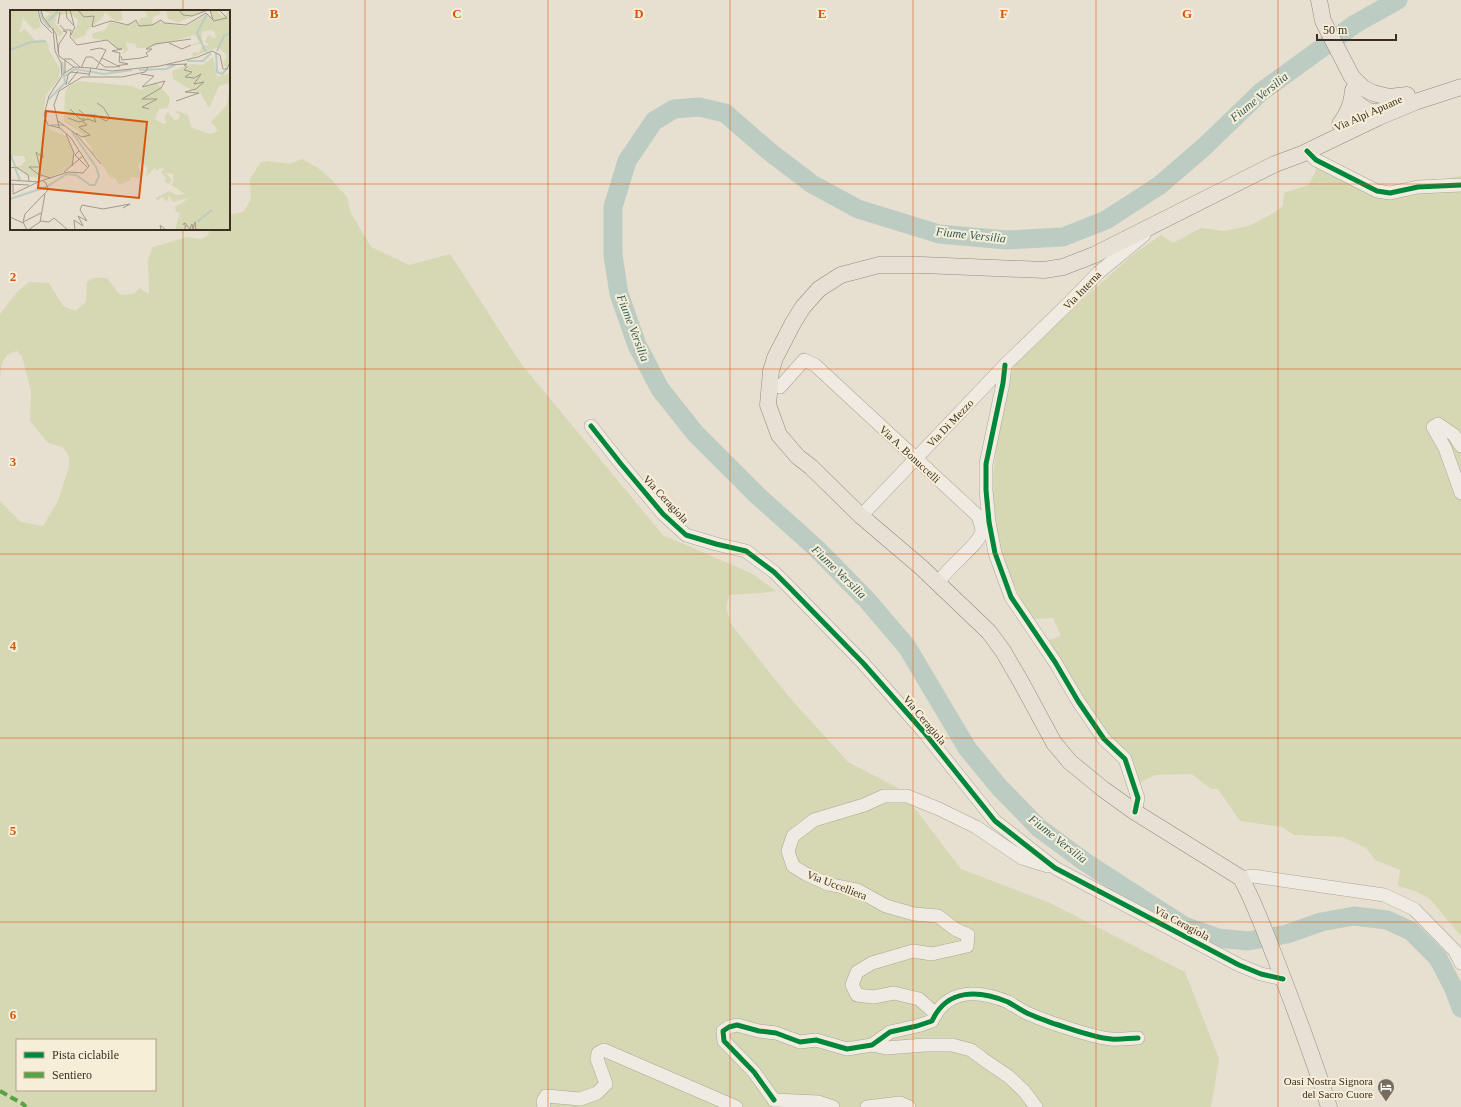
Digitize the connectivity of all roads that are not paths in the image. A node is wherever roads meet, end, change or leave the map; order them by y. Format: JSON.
{"nodes":[{"id":1,"x":1319,"y":0,"type":"edge"},
{"id":2,"x":1349,"y":71,"type":"junction"},
{"id":3,"x":1461,"y":82,"type":"edge"},
{"id":4,"x":1461,"y":87,"type":"edge"},
{"id":5,"x":1369,"y":91,"type":"junction"},
{"id":6,"x":1352,"y":99,"type":"junction"},
{"id":7,"x":1411,"y":99,"type":"junction"},
{"id":8,"x":1372,"y":115,"type":"junction"},
{"id":9,"x":1340,"y":124,"type":"junction"},
{"id":10,"x":1306,"y":151,"type":"junction"},
{"id":11,"x":1283,"y":161,"type":"junction"},
{"id":12,"x":1461,"y":185,"type":"edge"},
{"id":13,"x":1162,"y":220,"type":"junction"},
{"id":14,"x":1005,"y":365,"type":"junction"},
{"id":15,"x":780,"y":387,"type":"dead end"},
{"id":16,"x":592,"y":426,"type":"dead end"},
{"id":17,"x":1461,"y":446,"type":"edge"},
{"id":18,"x":915,"y":458,"type":"junction"},
{"id":19,"x":1461,"y":493,"type":"edge"},
{"id":20,"x":861,"y":516,"type":"junction"},
{"id":21,"x":938,"y":584,"type":"junction"},
{"id":22,"x":1135,"y":812,"type":"junction"},
{"id":23,"x":1055,"y":868,"type":"junction"},
{"id":24,"x":1241,"y":878,"type":"junction"},
{"id":25,"x":1461,"y":963,"type":"edge"},
{"id":26,"x":1283,"y":979,"type":"junction"},
{"id":27,"x":936,"y":1014,"type":"junction"},
{"id":28,"x":1138,"y":1038,"type":"dead end"},
{"id":29,"x":872,"y":1045,"type":"junction"},
{"id":30,"x":772,"y":1103,"type":"edge"},
{"id":31,"x":544,"y":1107,"type":"edge"},
{"id":32,"x":736,"y":1107,"type":"edge"},
{"id":33,"x":833,"y":1107,"type":"edge"},
{"id":34,"x":867,"y":1107,"type":"edge"},
{"id":35,"x":909,"y":1107,"type":"edge"},
{"id":36,"x":1036,"y":1107,"type":"edge"},
{"id":37,"x":1329,"y":1107,"type":"edge"}],
"edges":[{"from":1,"to":2,"type":"main road"},
{"from":2,"to":5,"type":"main road"},
{"from":2,"to":6,"type":"main road"},
{"from":3,"to":7,"type":"main road","name":"Via Alpi Apuane"},
{"from":4,"to":7,"type":"main road","name":"Via Alpi Apuane"},
{"from":5,"to":7,"type":"main road"},
{"from":5,"to":8,"type":"main road"},
{"from":6,"to":8,"type":"main road"},
{"from":6,"to":9,"type":"main road"},
{"from":7,"to":8,"type":"main road","name":"Via Alpi Apuane"},
{"from":8,"to":9,"type":"main road","name":"Via Alpi Apuane"},
{"from":8,"to":10,"type":"main road"},
{"from":9,"to":11,"type":"main road","name":"Via Alpi Apuane"},
{"from":10,"to":11,"type":"main road"},
{"from":10,"to":12,"type":"street"},
{"from":11,"to":13,"type":"main road"},
{"from":13,"to":14,"type":"street","name":"Via Interna"},
{"from":13,"to":20,"type":"main road"},
{"from":14,"to":18,"type":"street","name":"Via Di Mezzo"},
{"from":14,"to":22,"type":"street"},
{"from":15,"to":18,"type":"street","name":"Via A. Bonuccelli"},
{"from":16,"to":23,"type":"street","name":"Via Ceragiola"},
{"from":17,"to":19,"type":"street"},
{"from":18,"to":20,"type":"street","name":"Via Di Mezzo"},
{"from":18,"to":21,"type":"street","name":"Via A. Bonuccelli"},
{"from":20,"to":21,"type":"main road"},
{"from":21,"to":22,"type":"main road"},
{"from":22,"to":24,"type":"main road"},
{"from":23,"to":26,"type":"street","name":"Via Ceragiola"},
{"from":23,"to":27,"type":"street","name":"Via Uccelliera"},
{"from":24,"to":25,"type":"street"},
{"from":24,"to":26,"type":"main road"},
{"from":26,"to":37,"type":"main road"},
{"from":27,"to":28,"type":"street"},
{"from":27,"to":29,"type":"street"},
{"from":29,"to":30,"type":"street"},
{"from":29,"to":36,"type":"street"},
{"from":30,"to":33,"type":"street"},
{"from":31,"to":32,"type":"street"},
{"from":34,"to":35,"type":"street"}]}
